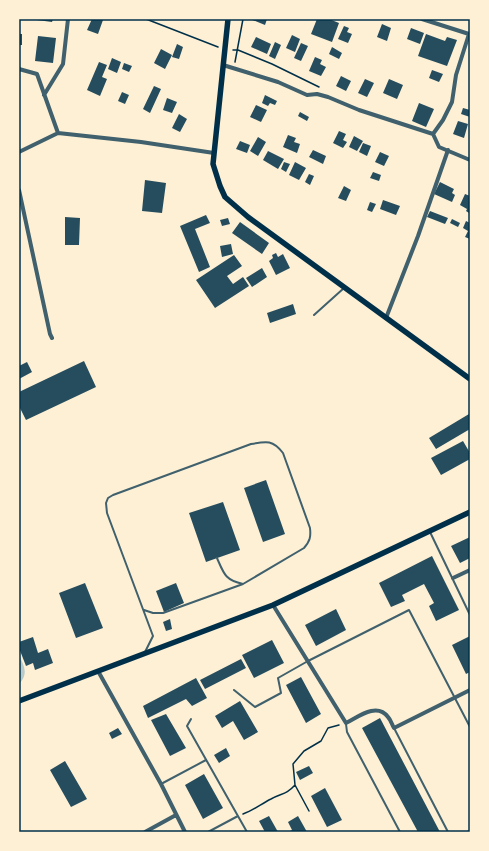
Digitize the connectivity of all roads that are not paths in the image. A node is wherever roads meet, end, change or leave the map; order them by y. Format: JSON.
{"nodes":[{"id":1,"x":68,"y":19,"type":"edge"},
{"id":2,"x":228,"y":19,"type":"edge"},
{"id":3,"x":422,"y":19,"type":"edge"},
{"id":4,"x":469,"y":34,"type":"edge"},
{"id":5,"x":223,"y":65,"type":"junction"},
{"id":6,"x":19,"y":69,"type":"edge"},
{"id":7,"x":44,"y":95,"type":"junction"},
{"id":8,"x":58,"y":133,"type":"junction"},
{"id":9,"x":433,"y":134,"type":"junction"},
{"id":10,"x":448,"y":150,"type":"junction"},
{"id":11,"x":19,"y":152,"type":"edge"},
{"id":12,"x":214,"y":153,"type":"junction"},
{"id":13,"x":470,"y":160,"type":"edge"},
{"id":14,"x":19,"y":190,"type":"edge"},
{"id":15,"x":344,"y":288,"type":"junction"},
{"id":16,"x":314,"y":315,"type":"dead end"},
{"id":17,"x":386,"y":318,"type":"junction"},
{"id":18,"x":52,"y":338,"type":"dead end"},
{"id":19,"x":470,"y":379,"type":"edge"},
{"id":20,"x":470,"y":512,"type":"edge"},
{"id":21,"x":430,"y":531,"type":"junction"},
{"id":22,"x":217,"y":558,"type":"dead end"},
{"id":23,"x":470,"y":570,"type":"edge"},
{"id":24,"x":453,"y":578,"type":"junction"},
{"id":25,"x":243,"y":584,"type":"junction"},
{"id":26,"x":273,"y":605,"type":"junction"},
{"id":27,"x":144,"y":610,"type":"junction"},
{"id":28,"x":470,"y":615,"type":"edge"},
{"id":29,"x":144,"y":653,"type":"junction"},
{"id":30,"x":308,"y":660,"type":"junction"},
{"id":31,"x":98,"y":671,"type":"junction"},
{"id":32,"x":234,"y":690,"type":"dead end"},
{"id":33,"x":470,"y":690,"type":"edge"},
{"id":34,"x":455,"y":698,"type":"junction"},
{"id":35,"x":19,"y":701,"type":"edge"},
{"id":36,"x":191,"y":719,"type":"dead end"},
{"id":37,"x":346,"y":723,"type":"junction"},
{"id":38,"x":470,"y":727,"type":"edge"},
{"id":39,"x":394,"y":728,"type":"junction"},
{"id":40,"x":206,"y":760,"type":"junction"},
{"id":41,"x":162,"y":784,"type":"junction"},
{"id":42,"x":176,"y":815,"type":"junction"},
{"id":43,"x":238,"y":816,"type":"junction"},
{"id":44,"x":145,"y":832,"type":"edge"},
{"id":45,"x":186,"y":832,"type":"edge"},
{"id":46,"x":208,"y":832,"type":"edge"},
{"id":47,"x":247,"y":832,"type":"edge"},
{"id":48,"x":400,"y":832,"type":"edge"},
{"id":49,"x":448,"y":832,"type":"edge"}],
"edges":[{"from":1,"to":7,"type":"street"},
{"from":2,"to":5,"type":"main road"},
{"from":3,"to":4,"type":"street"},
{"from":4,"to":9,"type":"street"},
{"from":5,"to":9,"type":"street"},
{"from":5,"to":12,"type":"main road"},
{"from":6,"to":7,"type":"street"},
{"from":7,"to":8,"type":"street"},
{"from":8,"to":11,"type":"street"},
{"from":8,"to":12,"type":"street"},
{"from":9,"to":10,"type":"street"},
{"from":10,"to":13,"type":"street"},
{"from":10,"to":17,"type":"street"},
{"from":12,"to":15,"type":"main road"},
{"from":14,"to":18,"type":"street"},
{"from":15,"to":16,"type":"lane"},
{"from":15,"to":17,"type":"main road"},
{"from":17,"to":19,"type":"main road"},
{"from":20,"to":21,"type":"main road"},
{"from":21,"to":24,"type":"lane"},
{"from":21,"to":26,"type":"main road"},
{"from":22,"to":25,"type":"lane"},
{"from":23,"to":24,"type":"street"},
{"from":24,"to":28,"type":"lane"},
{"from":25,"to":27,"type":"lane"},
{"from":25,"to":27,"type":"lane"},
{"from":26,"to":29,"type":"main road"},
{"from":26,"to":30,"type":"street"},
{"from":27,"to":29,"type":"lane"},
{"from":29,"to":31,"type":"main road"},
{"from":30,"to":32,"type":"lane"},
{"from":30,"to":34,"type":"lane"},
{"from":30,"to":37,"type":"street"},
{"from":31,"to":35,"type":"main road"},
{"from":31,"to":41,"type":"street"},
{"from":33,"to":34,"type":"street"},
{"from":34,"to":38,"type":"lane"},
{"from":34,"to":39,"type":"street"},
{"from":36,"to":40,"type":"lane"},
{"from":37,"to":39,"type":"street"},
{"from":37,"to":48,"type":"lane"},
{"from":39,"to":49,"type":"lane"},
{"from":40,"to":41,"type":"lane"},
{"from":40,"to":43,"type":"lane"},
{"from":41,"to":42,"type":"street"},
{"from":42,"to":44,"type":"street"},
{"from":42,"to":45,"type":"street"},
{"from":43,"to":46,"type":"lane"},
{"from":43,"to":47,"type":"lane"}]}
